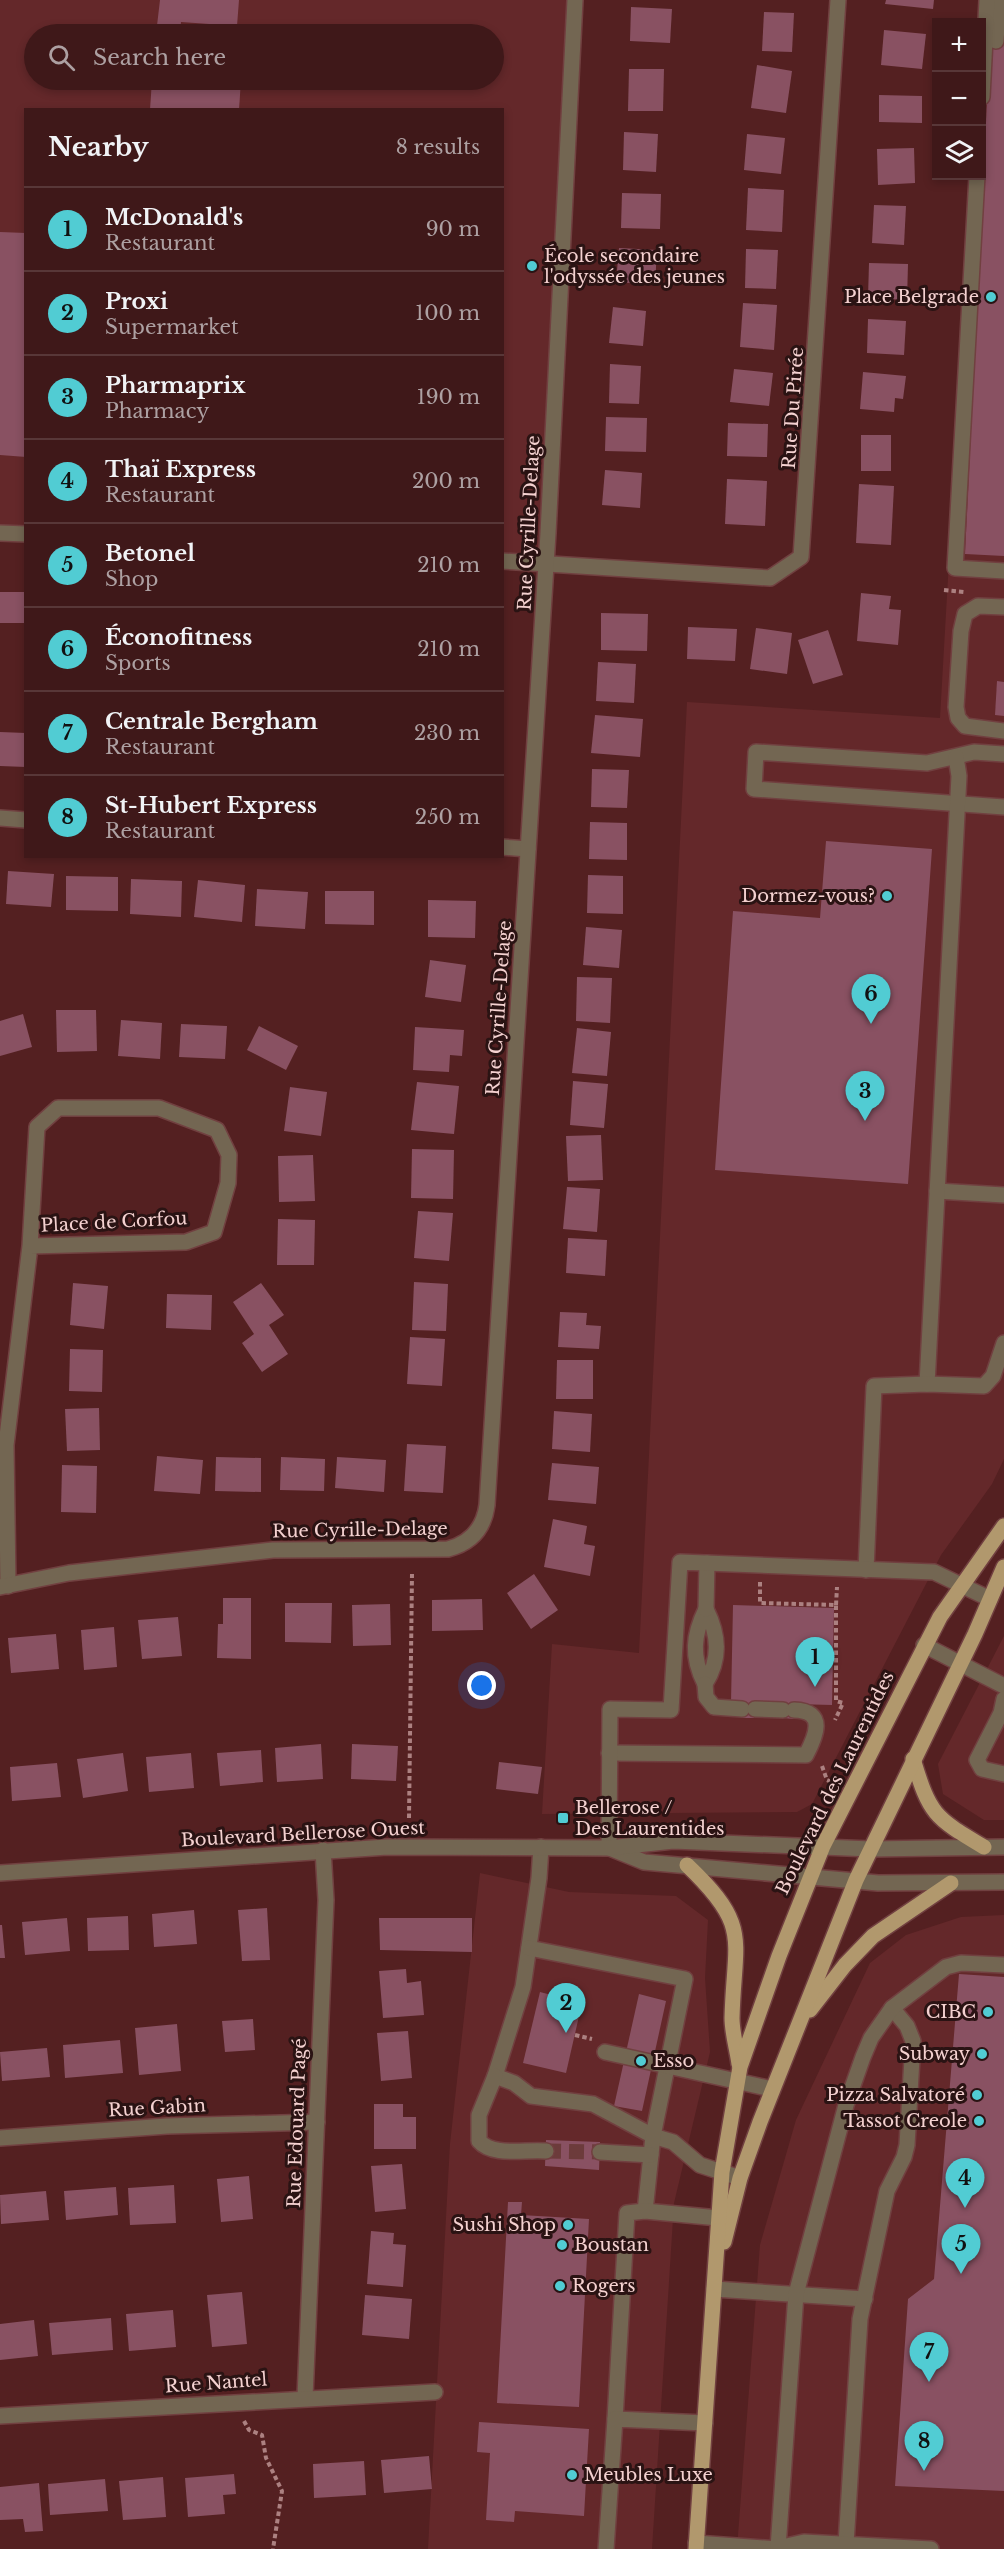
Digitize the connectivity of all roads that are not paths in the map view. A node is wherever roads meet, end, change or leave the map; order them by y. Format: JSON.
{"nodes":[{"id":1,"x":575,"y":0,"type":"edge"},
{"id":2,"x":838,"y":0,"type":"edge"},
{"id":3,"x":987,"y":0,"type":"edge"},
{"id":4,"x":999,"y":0,"type":"edge"},
{"id":5,"x":996,"y":40,"type":"dead end"},
{"id":6,"x":983,"y":72,"type":"edge"},
{"id":7,"x":977,"y":180,"type":"edge"},
{"id":8,"x":0,"y":533,"type":"edge"},
{"id":9,"x":24,"y":534,"type":"edge"},
{"id":10,"x":504,"y":561,"type":"edge"},
{"id":11,"x":546,"y":563,"type":"junction"},
{"id":12,"x":1004,"y":571,"type":"edge"},
{"id":13,"x":1004,"y":607,"type":"edge"},
{"id":14,"x":1004,"y":731,"type":"edge"},
{"id":15,"x":1004,"y":754,"type":"edge"},
{"id":16,"x":956,"y":757,"type":"junction"},
{"id":17,"x":957,"y":805,"type":"junction"},
{"id":18,"x":1004,"y":807,"type":"edge"},
{"id":19,"x":0,"y":818,"type":"edge"},
{"id":20,"x":24,"y":820,"type":"edge"},
{"id":21,"x":504,"y":847,"type":"edge"},
{"id":22,"x":528,"y":849,"type":"junction"},
{"id":23,"x":937,"y":1191,"type":"junction"},
{"id":24,"x":1004,"y":1195,"type":"edge"},
{"id":25,"x":30,"y":1246,"type":"junction"},
{"id":26,"x":1004,"y":1343,"type":"edge"},
{"id":27,"x":927,"y":1384,"type":"junction"},
{"id":28,"x":1004,"y":1526,"type":"edge"},
{"id":29,"x":707,"y":1563,"type":"junction"},
{"id":30,"x":1004,"y":1567,"type":"edge"},
{"id":31,"x":866,"y":1570,"type":"junction"},
{"id":32,"x":962,"y":1585,"type":"junction"},
{"id":33,"x":4,"y":1586,"type":"edge"},
{"id":34,"x":990,"y":1599,"type":"junction"},
{"id":35,"x":924,"y":1645,"type":"junction"},
{"id":36,"x":961,"y":1664,"type":"junction"},
{"id":37,"x":1004,"y":1686,"type":"edge"},
{"id":38,"x":1004,"y":1700,"type":"edge"},
{"id":39,"x":609,"y":1752,"type":"junction"},
{"id":40,"x":913,"y":1759,"type":"junction"},
{"id":41,"x":1004,"y":1774,"type":"edge"},
{"id":42,"x":823,"y":1846,"type":"junction"},
{"id":43,"x":541,"y":1847,"type":"junction"},
{"id":44,"x":984,"y":1847,"type":"junction"},
{"id":45,"x":1004,"y":1847,"type":"edge"},
{"id":46,"x":609,"y":1848,"type":"junction"},
{"id":47,"x":871,"y":1849,"type":"junction"},
{"id":48,"x":322,"y":1851,"type":"junction"},
{"id":49,"x":687,"y":1865,"type":"junction"},
{"id":50,"x":0,"y":1874,"type":"edge"},
{"id":51,"x":810,"y":1876,"type":"junction"},
{"id":52,"x":856,"y":1880,"type":"junction"},
{"id":53,"x":951,"y":1882,"type":"junction"},
{"id":54,"x":1004,"y":1882,"type":"edge"},
{"id":55,"x":529,"y":1948,"type":"junction"},
{"id":56,"x":1004,"y":1965,"type":"edge"},
{"id":57,"x":892,"y":2008,"type":"junction"},
{"id":58,"x":799,"y":2024,"type":"junction"},
{"id":59,"x":605,"y":2052,"type":"dead end"},
{"id":60,"x":667,"y":2066,"type":"junction"},
{"id":61,"x":738,"y":2073,"type":"junction"},
{"id":62,"x":495,"y":2076,"type":"junction"},
{"id":63,"x":772,"y":2089,"type":"junction"},
{"id":64,"x":317,"y":2122,"type":"junction"},
{"id":65,"x":653,"y":2136,"type":"junction"},
{"id":66,"x":0,"y":2138,"type":"edge"},
{"id":67,"x":546,"y":2151,"type":"tunnel mouth"},
{"id":68,"x":600,"y":2152,"type":"tunnel mouth"},
{"id":69,"x":651,"y":2155,"type":"junction"},
{"id":70,"x":722,"y":2172,"type":"junction"},
{"id":71,"x":740,"y":2178,"type":"junction"},
{"id":72,"x":645,"y":2211,"type":"junction"},
{"id":73,"x":723,"y":2218,"type":"junction"},
{"id":74,"x":714,"y":2289,"type":"junction"},
{"id":75,"x":796,"y":2294,"type":"junction"},
{"id":76,"x":865,"y":2299,"type":"junction"},
{"id":77,"x":435,"y":2392,"type":"dead end"},
{"id":78,"x":305,"y":2397,"type":"junction"},
{"id":79,"x":0,"y":2416,"type":"edge"},
{"id":80,"x":615,"y":2419,"type":"junction"},
{"id":81,"x":705,"y":2423,"type":"junction"},
{"id":82,"x":846,"y":2544,"type":"junction"},
{"id":83,"x":696,"y":2546,"type":"edge"},
{"id":84,"x":778,"y":2548,"type":"edge"},
{"id":85,"x":606,"y":2549,"type":"edge"},
{"id":86,"x":931,"y":2549,"type":"edge"}],
"edges":[{"from":1,"to":11,"type":"street","name":"Rue Cyrille-Delage"},
{"from":2,"to":11,"type":"street","name":"Rue Du Pirée"},
{"from":3,"to":6,"type":"street"},
{"from":4,"to":5,"type":"street"},
{"from":7,"to":12,"type":"street"},
{"from":8,"to":9,"type":"street"},
{"from":10,"to":11,"type":"street"},
{"from":11,"to":22,"type":"street","name":"Rue Cyrille-Delage"},
{"from":13,"to":14,"type":"street"},
{"from":15,"to":16,"type":"street"},
{"from":16,"to":17,"type":"street"},
{"from":16,"to":17,"type":"street"},
{"from":17,"to":18,"type":"street"},
{"from":17,"to":23,"type":"street"},
{"from":19,"to":20,"type":"street"},
{"from":21,"to":22,"type":"street"},
{"from":22,"to":33,"type":"street","name":"Rue Cyrille-Delage"},
{"from":23,"to":24,"type":"street"},
{"from":23,"to":27,"type":"street"},
{"from":25,"to":25,"type":"street","name":"Place de Corfou"},
{"from":25,"to":33,"type":"street","name":"Place de Corfou"},
{"from":26,"to":27,"type":"street"},
{"from":27,"to":31,"type":"street"},
{"from":28,"to":32,"type":"main road","name":"Boulevard des Laurentides"},
{"from":29,"to":31,"type":"street"},
{"from":29,"to":39,"type":"street"},
{"from":29,"to":39,"type":"street"},
{"from":30,"to":34,"type":"main road","name":"Boulevard des Laurentides"},
{"from":31,"to":32,"type":"street"},
{"from":32,"to":34,"type":"street"},
{"from":32,"to":35,"type":"main road","name":"Boulevard des Laurentides"},
{"from":34,"to":36,"type":"main road","name":"Boulevard des Laurentides"},
{"from":35,"to":36,"type":"street"},
{"from":35,"to":42,"type":"main road","name":"Boulevard des Laurentides"},
{"from":36,"to":37,"type":"street"},
{"from":36,"to":40,"type":"main road","name":"Boulevard des Laurentides"},
{"from":38,"to":41,"type":"street"},
{"from":39,"to":46,"type":"street"},
{"from":40,"to":44,"type":"main road"},
{"from":40,"to":47,"type":"main road","name":"Boulevard des Laurentides"},
{"from":42,"to":46,"type":"street","name":"Boulevard Bellerose Ouest"},
{"from":42,"to":47,"type":"street","name":"Boulevard Bellerose Ouest"},
{"from":42,"to":51,"type":"main road","name":"Boulevard des Laurentides"},
{"from":43,"to":46,"type":"street","name":"Boulevard Bellerose Ouest"},
{"from":43,"to":48,"type":"street","name":"Boulevard Bellerose Ouest"},
{"from":43,"to":55,"type":"street"},
{"from":44,"to":45,"type":"street","name":"Boulevard Bellerose Ouest"},
{"from":44,"to":47,"type":"street","name":"Boulevard Bellerose Ouest"},
{"from":46,"to":49,"type":"street","name":"Boulevard Bellerose Ouest"},
{"from":47,"to":52,"type":"main road","name":"Boulevard des Laurentides"},
{"from":48,"to":50,"type":"street","name":"Boulevard Bellerose Ouest"},
{"from":48,"to":64,"type":"street","name":"Rue Edouard Pagé"},
{"from":49,"to":51,"type":"street","name":"Boulevard Bellerose Ouest"},
{"from":49,"to":61,"type":"main road"},
{"from":51,"to":52,"type":"street","name":"Boulevard Bellerose Ouest"},
{"from":51,"to":61,"type":"main road","name":"Boulevard des Laurentides"},
{"from":52,"to":53,"type":"street","name":"Boulevard Bellerose Ouest"},
{"from":52,"to":58,"type":"main road","name":"Boulevard des Laurentides"},
{"from":53,"to":54,"type":"street","name":"Boulevard Bellerose Ouest"},
{"from":53,"to":58,"type":"main road"},
{"from":55,"to":60,"type":"street"},
{"from":55,"to":62,"type":"street"},
{"from":56,"to":57,"type":"street"},
{"from":57,"to":75,"type":"street"},
{"from":57,"to":76,"type":"street"},
{"from":58,"to":63,"type":"main road","name":"Boulevard des Laurentides"},
{"from":59,"to":60,"type":"street"},
{"from":60,"to":61,"type":"street"},
{"from":60,"to":65,"type":"street"},
{"from":61,"to":63,"type":"street"},
{"from":61,"to":70,"type":"main road","name":"Boulevard des Laurentides"},
{"from":62,"to":65,"type":"street"},
{"from":62,"to":67,"type":"street"},
{"from":63,"to":71,"type":"main road","name":"Boulevard des Laurentides"},
{"from":64,"to":66,"type":"street","name":"Rue Gabin"},
{"from":64,"to":78,"type":"street","name":"Rue Edouard Pagé"},
{"from":65,"to":69,"type":"street"},
{"from":65,"to":70,"type":"street"},
{"from":68,"to":69,"type":"street"},
{"from":69,"to":72,"type":"street"},
{"from":70,"to":71,"type":"street"},
{"from":70,"to":73,"type":"main road","name":"Boulevard des Laurentides"},
{"from":71,"to":73,"type":"main road","name":"Boulevard des Laurentides"},
{"from":72,"to":73,"type":"street"},
{"from":72,"to":80,"type":"street"},
{"from":73,"to":74,"type":"main road","name":"Boulevard des Laurentides"},
{"from":74,"to":75,"type":"street"},
{"from":74,"to":81,"type":"main road","name":"Boulevard des Laurentides"},
{"from":75,"to":76,"type":"street"},
{"from":75,"to":84,"type":"street"},
{"from":76,"to":82,"type":"street"},
{"from":77,"to":78,"type":"street","name":"Rue Nantel"},
{"from":78,"to":79,"type":"street","name":"Rue Nantel"},
{"from":80,"to":81,"type":"street"},
{"from":80,"to":85,"type":"street"},
{"from":81,"to":83,"type":"main road","name":"Boulevard des Laurentides"},
{"from":82,"to":84,"type":"street"},
{"from":82,"to":86,"type":"street"},
{"from":83,"to":84,"type":"street"}]}
